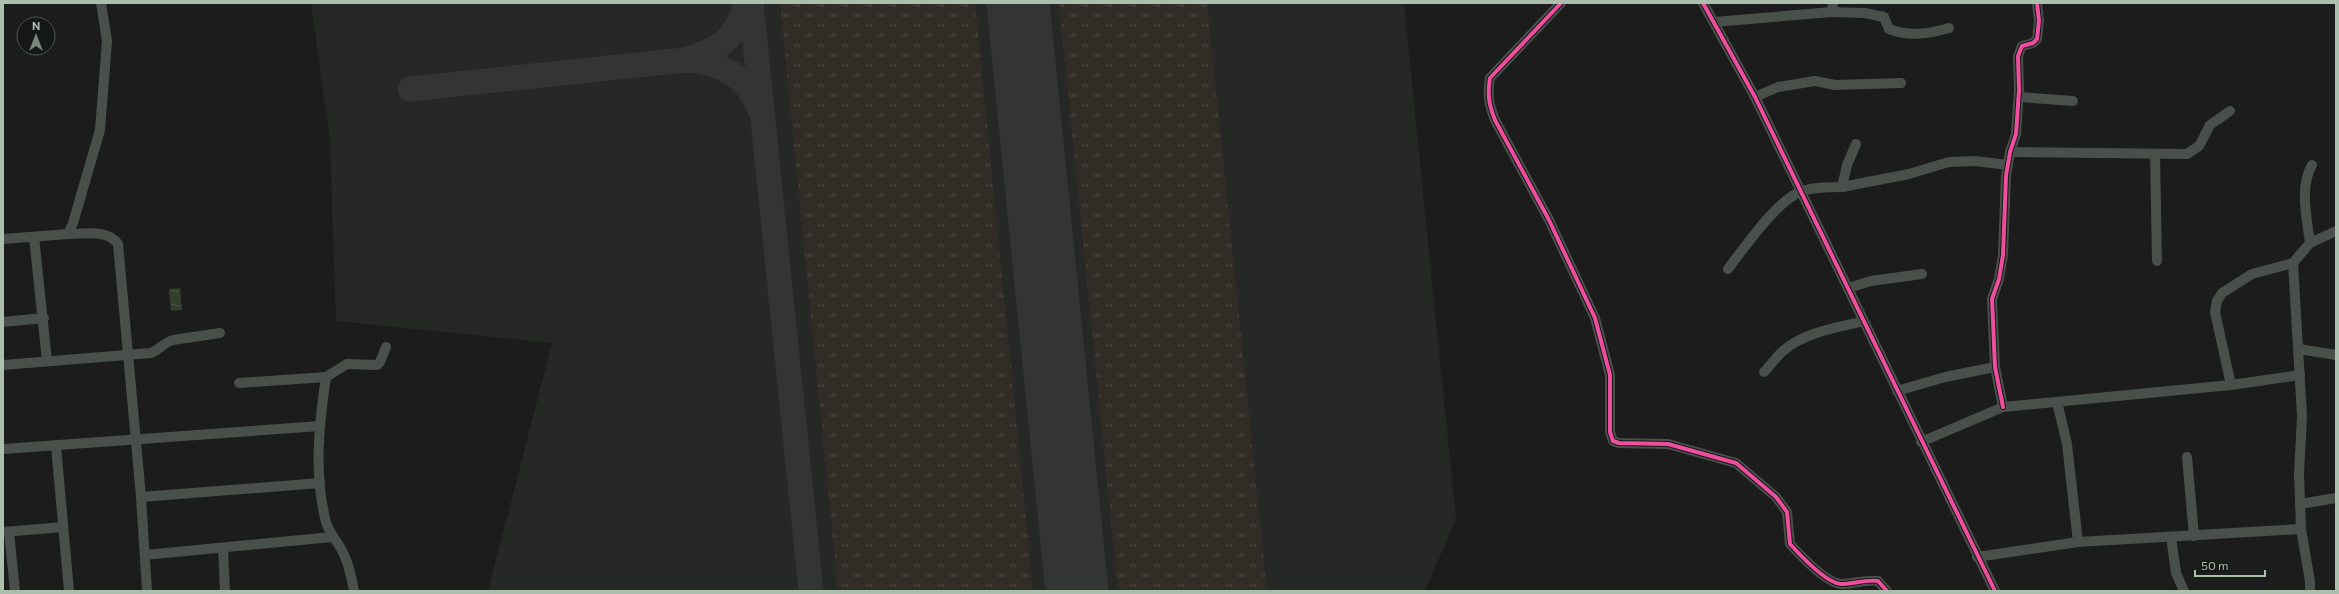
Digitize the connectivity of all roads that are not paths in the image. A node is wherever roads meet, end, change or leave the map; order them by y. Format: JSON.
{"nodes":[{"id":1,"x":102,"y":3,"type":"edge"},
{"id":2,"x":1561,"y":3,"type":"edge"},
{"id":3,"x":1704,"y":3,"type":"edge"},
{"id":4,"x":2037,"y":3,"type":"edge"},
{"id":5,"x":1833,"y":8,"type":"edge"},
{"id":6,"x":1714,"y":22,"type":"junction"},
{"id":7,"x":1949,"y":28,"type":"dead end"},
{"id":8,"x":1901,"y":83,"type":"dead end"},
{"id":9,"x":1755,"y":97,"type":"junction"},
{"id":10,"x":2019,"y":97,"type":"junction"},
{"id":11,"x":2073,"y":101,"type":"dead end"},
{"id":12,"x":2230,"y":111,"type":"dead end"},
{"id":13,"x":1856,"y":144,"type":"dead end"},
{"id":14,"x":2010,"y":152,"type":"junction"},
{"id":15,"x":2155,"y":154,"type":"junction"},
{"id":16,"x":2008,"y":165,"type":"junction"},
{"id":17,"x":2312,"y":165,"type":"dead end"},
{"id":18,"x":1842,"y":187,"type":"junction"},
{"id":19,"x":1800,"y":192,"type":"junction"},
{"id":20,"x":2336,"y":231,"type":"edge"},
{"id":21,"x":68,"y":234,"type":"junction"},
{"id":22,"x":34,"y":237,"type":"junction"},
{"id":23,"x":3,"y":240,"type":"edge"},
{"id":24,"x":2310,"y":243,"type":"junction"},
{"id":25,"x":2157,"y":261,"type":"dead end"},
{"id":26,"x":2293,"y":263,"type":"junction"},
{"id":27,"x":1728,"y":269,"type":"dead end"},
{"id":28,"x":1922,"y":274,"type":"dead end"},
{"id":29,"x":1848,"y":288,"type":"junction"},
{"id":30,"x":44,"y":318,"type":"junction"},
{"id":31,"x":1864,"y":321,"type":"junction"},
{"id":32,"x":3,"y":322,"type":"edge"},
{"id":33,"x":220,"y":333,"type":"dead end"},
{"id":34,"x":386,"y":347,"type":"dead end"},
{"id":35,"x":2299,"y":349,"type":"junction"},
{"id":36,"x":128,"y":354,"type":"junction"},
{"id":37,"x":2336,"y":355,"type":"edge"},
{"id":38,"x":47,"y":361,"type":"junction"},
{"id":39,"x":3,"y":365,"type":"edge"},
{"id":40,"x":1995,"y":367,"type":"junction"},
{"id":41,"x":1764,"y":372,"type":"dead end"},
{"id":42,"x":2300,"y":375,"type":"junction"},
{"id":43,"x":326,"y":377,"type":"junction"},
{"id":44,"x":239,"y":383,"type":"dead end"},
{"id":45,"x":2231,"y":385,"type":"junction"},
{"id":46,"x":1897,"y":391,"type":"junction"},
{"id":47,"x":2057,"y":402,"type":"junction"},
{"id":48,"x":2003,"y":407,"type":"junction"},
{"id":49,"x":320,"y":426,"type":"junction"},
{"id":50,"x":135,"y":439,"type":"junction"},
{"id":51,"x":1921,"y":442,"type":"junction"},
{"id":52,"x":56,"y":446,"type":"junction"},
{"id":53,"x":3,"y":449,"type":"edge"},
{"id":54,"x":2187,"y":457,"type":"dead end"},
{"id":55,"x":320,"y":483,"type":"junction"},
{"id":56,"x":141,"y":497,"type":"junction"},
{"id":57,"x":2336,"y":498,"type":"edge"},
{"id":58,"x":2300,"y":504,"type":"junction"},
{"id":59,"x":63,"y":527,"type":"junction"},
{"id":60,"x":2301,"y":529,"type":"junction"},
{"id":61,"x":6,"y":532,"type":"edge"},
{"id":62,"x":2194,"y":536,"type":"junction"},
{"id":63,"x":332,"y":537,"type":"junction"},
{"id":64,"x":2172,"y":537,"type":"junction"},
{"id":65,"x":2078,"y":542,"type":"junction"},
{"id":66,"x":223,"y":548,"type":"junction"},
{"id":67,"x":145,"y":555,"type":"junction"},
{"id":68,"x":1978,"y":557,"type":"junction"},
{"id":69,"x":15,"y":591,"type":"edge"},
{"id":70,"x":69,"y":591,"type":"edge"},
{"id":71,"x":147,"y":591,"type":"edge"},
{"id":72,"x":225,"y":591,"type":"edge"},
{"id":73,"x":354,"y":591,"type":"edge"},
{"id":74,"x":1887,"y":591,"type":"edge"},
{"id":75,"x":1995,"y":591,"type":"edge"},
{"id":76,"x":2184,"y":591,"type":"edge"},
{"id":77,"x":2310,"y":591,"type":"edge"}],
"edges":[{"from":1,"to":21,"type":"street"},
{"from":2,"to":74,"type":"street"},
{"from":3,"to":6,"type":"street"},
{"from":4,"to":10,"type":"street"},
{"from":5,"to":6,"type":"street"},
{"from":5,"to":7,"type":"street"},
{"from":6,"to":9,"type":"street"},
{"from":8,"to":9,"type":"street"},
{"from":9,"to":19,"type":"street"},
{"from":10,"to":11,"type":"street"},
{"from":10,"to":14,"type":"street"},
{"from":12,"to":15,"type":"street"},
{"from":13,"to":18,"type":"street"},
{"from":14,"to":15,"type":"street"},
{"from":14,"to":16,"type":"street"},
{"from":15,"to":25,"type":"street"},
{"from":16,"to":18,"type":"street"},
{"from":16,"to":40,"type":"street"},
{"from":17,"to":24,"type":"street"},
{"from":18,"to":19,"type":"street"},
{"from":19,"to":27,"type":"street"},
{"from":19,"to":29,"type":"street"},
{"from":20,"to":24,"type":"street"},
{"from":21,"to":22,"type":"street"},
{"from":21,"to":36,"type":"street"},
{"from":22,"to":23,"type":"street"},
{"from":22,"to":30,"type":"street"},
{"from":24,"to":26,"type":"street"},
{"from":26,"to":35,"type":"street"},
{"from":26,"to":45,"type":"street"},
{"from":28,"to":29,"type":"street"},
{"from":29,"to":31,"type":"street"},
{"from":30,"to":32,"type":"street"},
{"from":30,"to":38,"type":"street"},
{"from":31,"to":41,"type":"street"},
{"from":31,"to":46,"type":"street"},
{"from":33,"to":36,"type":"street"},
{"from":34,"to":43,"type":"street"},
{"from":35,"to":37,"type":"street"},
{"from":35,"to":42,"type":"street"},
{"from":36,"to":38,"type":"street"},
{"from":36,"to":50,"type":"street"},
{"from":38,"to":39,"type":"street"},
{"from":40,"to":46,"type":"street"},
{"from":40,"to":48,"type":"street"},
{"from":42,"to":45,"type":"street"},
{"from":42,"to":58,"type":"street"},
{"from":43,"to":44,"type":"street"},
{"from":43,"to":49,"type":"street"},
{"from":45,"to":47,"type":"street"},
{"from":46,"to":51,"type":"street"},
{"from":47,"to":48,"type":"street"},
{"from":47,"to":65,"type":"street"},
{"from":48,"to":51,"type":"street"},
{"from":49,"to":50,"type":"street"},
{"from":49,"to":55,"type":"street"},
{"from":50,"to":52,"type":"street"},
{"from":50,"to":56,"type":"street"},
{"from":51,"to":68,"type":"street"},
{"from":52,"to":53,"type":"street"},
{"from":52,"to":59,"type":"street"},
{"from":54,"to":62,"type":"street"},
{"from":55,"to":56,"type":"street"},
{"from":55,"to":63,"type":"street"},
{"from":56,"to":67,"type":"street"},
{"from":57,"to":58,"type":"street"},
{"from":58,"to":60,"type":"street"},
{"from":59,"to":61,"type":"street"},
{"from":59,"to":70,"type":"street"},
{"from":60,"to":62,"type":"street"},
{"from":60,"to":77,"type":"street"},
{"from":61,"to":69,"type":"street"},
{"from":62,"to":64,"type":"street"},
{"from":63,"to":66,"type":"street"},
{"from":63,"to":73,"type":"street"},
{"from":64,"to":65,"type":"street"},
{"from":64,"to":76,"type":"street"},
{"from":65,"to":68,"type":"street"},
{"from":66,"to":67,"type":"street"},
{"from":66,"to":72,"type":"street"},
{"from":67,"to":71,"type":"street"},
{"from":68,"to":75,"type":"street"}]}
